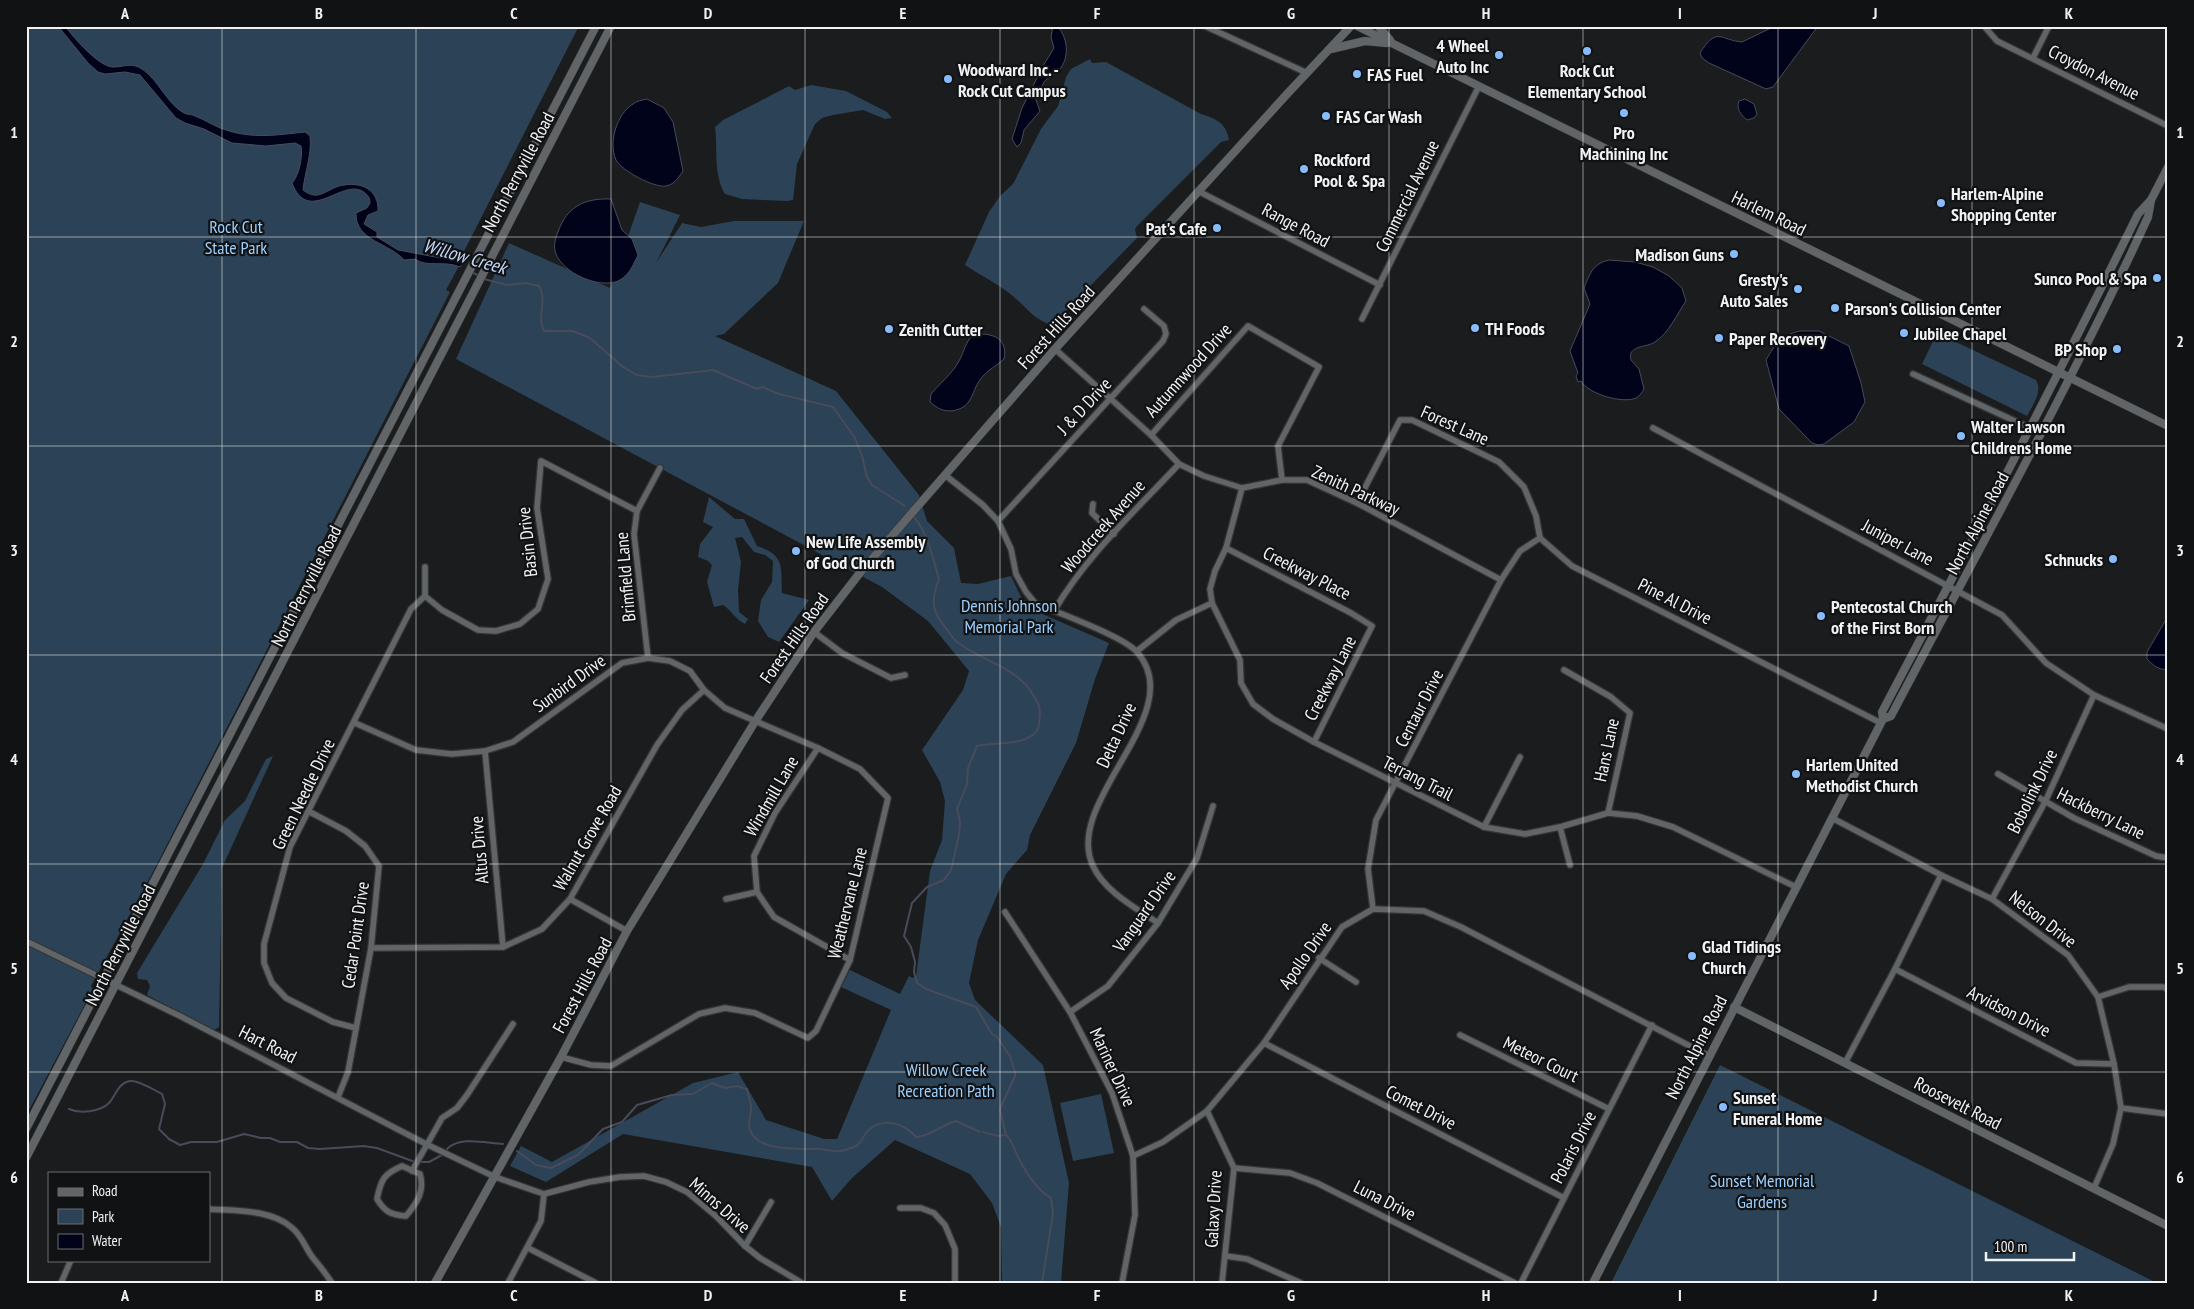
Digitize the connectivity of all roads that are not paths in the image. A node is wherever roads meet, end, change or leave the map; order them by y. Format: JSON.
{"nodes":[{"id":1,"x":596,"y":26,"type":"edge"},
{"id":2,"x":610,"y":26,"type":"edge"},
{"id":3,"x":1205,"y":26,"type":"edge"},
{"id":4,"x":1351,"y":26,"type":"edge"},
{"id":5,"x":1357,"y":26,"type":"edge"},
{"id":6,"x":1378,"y":26,"type":"edge"},
{"id":7,"x":1984,"y":26,"type":"edge"},
{"id":8,"x":2049,"y":26,"type":"edge"},
{"id":9,"x":1393,"y":44,"type":"junction"},
{"id":10,"x":1331,"y":50,"type":"junction"},
{"id":11,"x":2033,"y":58,"type":"junction"},
{"id":12,"x":1307,"y":72,"type":"junction"},
{"id":13,"x":1479,"y":86,"type":"junction"},
{"id":14,"x":2167,"y":124,"type":"edge"},
{"id":15,"x":2168,"y":167,"type":"edge"},
{"id":16,"x":1198,"y":191,"type":"junction"},
{"id":17,"x":2152,"y":200,"type":"junction"},
{"id":18,"x":1380,"y":286,"type":"junction"},
{"id":19,"x":1144,"y":309,"type":"dead end"},
{"id":20,"x":1362,"y":319,"type":"dead end"},
{"id":21,"x":1055,"y":349,"type":"junction"},
{"id":22,"x":2058,"y":372,"type":"junction"},
{"id":23,"x":1913,"y":374,"type":"dead end"},
{"id":24,"x":2070,"y":378,"type":"junction"},
{"id":25,"x":1111,"y":399,"type":"junction"},
{"id":26,"x":2168,"y":426,"type":"edge"},
{"id":27,"x":1653,"y":428,"type":"dead end"},
{"id":28,"x":2030,"y":428,"type":"junction"},
{"id":29,"x":1151,"y":435,"type":"junction"},
{"id":30,"x":1179,"y":464,"type":"junction"},
{"id":31,"x":660,"y":468,"type":"dead end"},
{"id":32,"x":945,"y":475,"type":"junction"},
{"id":33,"x":1282,"y":480,"type":"junction"},
{"id":34,"x":1242,"y":488,"type":"junction"},
{"id":35,"x":1357,"y":503,"type":"junction"},
{"id":36,"x":1093,"y":504,"type":"dead end"},
{"id":37,"x":637,"y":511,"type":"junction"},
{"id":38,"x":998,"y":521,"type":"junction"},
{"id":39,"x":1114,"y":534,"type":"junction"},
{"id":40,"x":1540,"y":538,"type":"junction"},
{"id":41,"x":1226,"y":548,"type":"junction"},
{"id":42,"x":425,"y":567,"type":"dead end"},
{"id":43,"x":1501,"y":580,"type":"junction"},
{"id":44,"x":1948,"y":585,"type":"junction"},
{"id":45,"x":1958,"y":590,"type":"junction"},
{"id":46,"x":425,"y":596,"type":"junction"},
{"id":47,"x":1212,"y":602,"type":"junction"},
{"id":48,"x":1054,"y":611,"type":"junction"},
{"id":49,"x":1372,"y":626,"type":"joint"},
{"id":50,"x":814,"y":632,"type":"junction"},
{"id":51,"x":1136,"y":652,"type":"junction"},
{"id":52,"x":648,"y":658,"type":"junction"},
{"id":53,"x":1564,"y":670,"type":"dead end"},
{"id":54,"x":905,"y":675,"type":"dead end"},
{"id":55,"x":704,"y":690,"type":"junction"},
{"id":56,"x":2094,"y":695,"type":"junction"},
{"id":57,"x":756,"y":720,"type":"junction"},
{"id":58,"x":1882,"y":721,"type":"junction"},
{"id":59,"x":355,"y":723,"type":"junction"},
{"id":60,"x":2168,"y":729,"type":"edge"},
{"id":61,"x":1314,"y":742,"type":"junction"},
{"id":62,"x":818,"y":748,"type":"junction"},
{"id":63,"x":485,"y":750,"type":"junction"},
{"id":64,"x":1520,"y":757,"type":"dead end"},
{"id":65,"x":1998,"y":774,"type":"dead end"},
{"id":66,"x":1396,"y":784,"type":"junction"},
{"id":67,"x":888,"y":798,"type":"joint"},
{"id":68,"x":2045,"y":802,"type":"junction"},
{"id":69,"x":1212,"y":806,"type":"dead end"},
{"id":70,"x":308,"y":811,"type":"junction"},
{"id":71,"x":1608,"y":812,"type":"junction"},
{"id":72,"x":1832,"y":818,"type":"junction"},
{"id":73,"x":1560,"y":827,"type":"junction"},
{"id":74,"x":1484,"y":828,"type":"junction"},
{"id":75,"x":2168,"y":858,"type":"edge"},
{"id":76,"x":1570,"y":866,"type":"dead end"},
{"id":77,"x":1941,"y":875,"type":"junction"},
{"id":78,"x":1796,"y":887,"type":"junction"},
{"id":79,"x":757,"y":892,"type":"junction"},
{"id":80,"x":570,"y":898,"type":"junction"},
{"id":81,"x":1992,"y":898,"type":"junction"},
{"id":82,"x":726,"y":899,"type":"dead end"},
{"id":83,"x":1373,"y":909,"type":"junction"},
{"id":84,"x":1005,"y":912,"type":"dead end"},
{"id":85,"x":1158,"y":923,"type":"junction"},
{"id":86,"x":627,"y":931,"type":"junction"},
{"id":87,"x":26,"y":941,"type":"edge"},
{"id":88,"x":503,"y":947,"type":"junction"},
{"id":89,"x":370,"y":948,"type":"junction"},
{"id":90,"x":1319,"y":958,"type":"junction"},
{"id":91,"x":850,"y":960,"type":"junction"},
{"id":92,"x":1895,"y":969,"type":"junction"},
{"id":93,"x":104,"y":981,"type":"junction"},
{"id":94,"x":1356,"y":982,"type":"dead end"},
{"id":95,"x":116,"y":986,"type":"junction"},
{"id":96,"x":2168,"y":989,"type":"edge"},
{"id":97,"x":2098,"y":997,"type":"junction"},
{"id":98,"x":1734,"y":1007,"type":"junction"},
{"id":99,"x":1070,"y":1012,"type":"junction"},
{"id":100,"x":513,"y":1024,"type":"dead end"},
{"id":101,"x":1652,"y":1025,"type":"junction"},
{"id":102,"x":356,"y":1028,"type":"junction"},
{"id":103,"x":1460,"y":1035,"type":"dead end"},
{"id":104,"x":1264,"y":1043,"type":"junction"},
{"id":105,"x":1708,"y":1056,"type":"junction"},
{"id":106,"x":561,"y":1057,"type":"junction"},
{"id":107,"x":1845,"y":1063,"type":"junction"},
{"id":108,"x":2114,"y":1064,"type":"junction"},
{"id":109,"x":338,"y":1097,"type":"junction"},
{"id":110,"x":2121,"y":1108,"type":"junction"},
{"id":111,"x":1609,"y":1109,"type":"junction"},
{"id":112,"x":1207,"y":1111,"type":"junction"},
{"id":113,"x":2168,"y":1114,"type":"edge"},
{"id":114,"x":26,"y":1129,"type":"edge"},
{"id":115,"x":426,"y":1144,"type":"junction"},
{"id":116,"x":1133,"y":1156,"type":"junction"},
{"id":117,"x":26,"y":1158,"type":"edge"},
{"id":118,"x":1234,"y":1168,"type":"junction"},
{"id":119,"x":412,"y":1170,"type":"junction"},
{"id":120,"x":495,"y":1177,"type":"junction"},
{"id":121,"x":2094,"y":1188,"type":"junction"},
{"id":122,"x":544,"y":1194,"type":"junction"},
{"id":123,"x":1564,"y":1198,"type":"junction"},
{"id":124,"x":771,"y":1202,"type":"dead end"},
{"id":125,"x":900,"y":1208,"type":"dead end"},
{"id":126,"x":210,"y":1209,"type":"edge"},
{"id":127,"x":2168,"y":1226,"type":"edge"},
{"id":128,"x":745,"y":1246,"type":"junction"},
{"id":129,"x":528,"y":1248,"type":"junction"},
{"id":130,"x":1226,"y":1256,"type":"junction"},
{"id":131,"x":70,"y":1262,"type":"edge"},
{"id":132,"x":61,"y":1283,"type":"edge"},
{"id":133,"x":332,"y":1283,"type":"edge"},
{"id":134,"x":435,"y":1283,"type":"edge"},
{"id":135,"x":508,"y":1283,"type":"edge"},
{"id":136,"x":596,"y":1283,"type":"edge"},
{"id":137,"x":802,"y":1283,"type":"edge"},
{"id":138,"x":955,"y":1283,"type":"edge"},
{"id":139,"x":1122,"y":1283,"type":"edge"},
{"id":140,"x":1222,"y":1283,"type":"edge"},
{"id":141,"x":1301,"y":1283,"type":"edge"},
{"id":142,"x":1515,"y":1283,"type":"edge"},
{"id":143,"x":1521,"y":1283,"type":"edge"},
{"id":144,"x":1593,"y":1283,"type":"edge"}],
"edges":[{"from":1,"to":93,"type":"main road","name":"North Perryville Road"},
{"from":2,"to":95,"type":"main road","name":"North Perryville Road"},
{"from":3,"to":12,"type":"street"},
{"from":4,"to":10,"type":"main road","name":"Forest Hills Road"},
{"from":5,"to":9,"type":"main road","name":"Harlem Road"},
{"from":6,"to":9,"type":"main road"},
{"from":7,"to":11,"type":"street","name":"Croydon Avenue"},
{"from":8,"to":11,"type":"street"},
{"from":9,"to":10,"type":"main road"},
{"from":9,"to":13,"type":"main road","name":"Harlem Road"},
{"from":10,"to":12,"type":"main road","name":"Forest Hills Road"},
{"from":11,"to":14,"type":"street","name":"Croydon Avenue"},
{"from":12,"to":16,"type":"main road","name":"Forest Hills Road"},
{"from":13,"to":18,"type":"street","name":"Commercial Avenue"},
{"from":13,"to":22,"type":"main road","name":"Harlem Road"},
{"from":15,"to":17,"type":"main road","name":"North Alpine Road"},
{"from":16,"to":18,"type":"street","name":"Range Road"},
{"from":16,"to":21,"type":"main road","name":"Forest Hills Road"},
{"from":17,"to":22,"type":"main road","name":"North Alpine Road"},
{"from":17,"to":24,"type":"main road","name":"North Alpine Road"},
{"from":18,"to":20,"type":"street","name":"Commercial Avenue"},
{"from":19,"to":25,"type":"street","name":"J & D Drive"},
{"from":21,"to":25,"type":"street","name":"Zenith Parkway"},
{"from":21,"to":32,"type":"main road","name":"Forest Hills Road"},
{"from":22,"to":24,"type":"main road","name":"Harlem Road"},
{"from":22,"to":28,"type":"main road","name":"North Alpine Road"},
{"from":23,"to":28,"type":"street"},
{"from":24,"to":26,"type":"main road","name":"Harlem Road"},
{"from":24,"to":45,"type":"main road","name":"North Alpine Road"},
{"from":25,"to":29,"type":"street","name":"Zenith Parkway"},
{"from":25,"to":38,"type":"street","name":"J & D Drive"},
{"from":27,"to":44,"type":"street","name":"Juniper Lane"},
{"from":28,"to":44,"type":"main road","name":"North Alpine Road"},
{"from":29,"to":30,"type":"street","name":"Zenith Parkway"},
{"from":29,"to":33,"type":"street","name":"Autumnwood Drive"},
{"from":30,"to":34,"type":"street","name":"Zenith Parkway"},
{"from":30,"to":39,"type":"street","name":"Woodcreek Avenue"},
{"from":31,"to":37,"type":"street","name":"Brimfield Lane"},
{"from":32,"to":38,"type":"street","name":"Delta Drive"},
{"from":32,"to":50,"type":"main road","name":"Forest Hills Road"},
{"from":33,"to":34,"type":"street","name":"Zenith Parkway"},
{"from":33,"to":35,"type":"street","name":"Zenith Parkway"},
{"from":34,"to":41,"type":"street","name":"Terrang Trail"},
{"from":35,"to":40,"type":"street","name":"Forest Lane"},
{"from":35,"to":43,"type":"street","name":"Zenith Parkway"},
{"from":36,"to":39,"type":"street"},
{"from":37,"to":46,"type":"street","name":"Basin Drive"},
{"from":37,"to":52,"type":"street","name":"Brimfield Lane"},
{"from":38,"to":48,"type":"street","name":"Delta Drive"},
{"from":39,"to":48,"type":"street","name":"Woodcreek Avenue"},
{"from":40,"to":43,"type":"street","name":"Centaur Drive"},
{"from":40,"to":58,"type":"street","name":"Pine Al Drive"},
{"from":41,"to":47,"type":"street","name":"Terrang Trail"},
{"from":41,"to":49,"type":"street","name":"Creekway Place"},
{"from":42,"to":46,"type":"street"},
{"from":43,"to":66,"type":"street","name":"Centaur Drive"},
{"from":44,"to":45,"type":"street","name":"Juniper Lane"},
{"from":44,"to":58,"type":"main road","name":"North Alpine Road"},
{"from":45,"to":56,"type":"street","name":"Juniper Lane"},
{"from":45,"to":58,"type":"main road","name":"North Alpine Road"},
{"from":46,"to":59,"type":"street","name":"Green Needle Drive"},
{"from":47,"to":51,"type":"street"},
{"from":47,"to":61,"type":"street","name":"Terrang Trail"},
{"from":48,"to":51,"type":"street","name":"Delta Drive"},
{"from":49,"to":61,"type":"street","name":"Creekway Lane"},
{"from":50,"to":54,"type":"street"},
{"from":50,"to":57,"type":"main road","name":"Forest Hills Road"},
{"from":51,"to":85,"type":"street","name":"Delta Drive"},
{"from":52,"to":55,"type":"street","name":"Sunbird Drive"},
{"from":52,"to":63,"type":"street","name":"Sunbird Drive"},
{"from":53,"to":71,"type":"street","name":"Hans Lane"},
{"from":55,"to":57,"type":"street","name":"Sunbird Drive"},
{"from":55,"to":80,"type":"street","name":"Walnut Grove Road"},
{"from":56,"to":60,"type":"street","name":"Juniper Lane"},
{"from":56,"to":68,"type":"street","name":"Bobolink Drive"},
{"from":57,"to":62,"type":"street","name":"Sunbird Drive"},
{"from":57,"to":86,"type":"main road","name":"Forest Hills Road"},
{"from":58,"to":72,"type":"main road","name":"North Alpine Road"},
{"from":59,"to":63,"type":"street","name":"Sunbird Drive"},
{"from":59,"to":70,"type":"street","name":"Green Needle Drive"},
{"from":61,"to":66,"type":"street","name":"Terrang Trail"},
{"from":62,"to":67,"type":"street","name":"Sunbird Drive"},
{"from":62,"to":79,"type":"street","name":"Windmill Lane"},
{"from":63,"to":88,"type":"street","name":"Altus Drive"},
{"from":64,"to":74,"type":"street"},
{"from":65,"to":68,"type":"street","name":"Hackberry Lane"},
{"from":66,"to":74,"type":"street","name":"Terrang Trail"},
{"from":66,"to":83,"type":"street","name":"Centaur Drive"},
{"from":67,"to":91,"type":"street","name":"Weathervane Lane"},
{"from":68,"to":75,"type":"street","name":"Hackberry Lane"},
{"from":68,"to":81,"type":"street","name":"Bobolink Drive"},
{"from":69,"to":85,"type":"street","name":"Vanguard Drive"},
{"from":70,"to":89,"type":"street","name":"Cedar Point Drive"},
{"from":70,"to":102,"type":"street","name":"Green Needle Drive"},
{"from":71,"to":73,"type":"street","name":"Terrang Trail"},
{"from":71,"to":78,"type":"street","name":"Terrang Trail"},
{"from":72,"to":77,"type":"street","name":"Nelson Drive"},
{"from":72,"to":78,"type":"main road","name":"North Alpine Road"},
{"from":73,"to":74,"type":"street","name":"Terrang Trail"},
{"from":73,"to":76,"type":"street"},
{"from":77,"to":81,"type":"street","name":"Nelson Drive"},
{"from":77,"to":92,"type":"street"},
{"from":78,"to":98,"type":"main road","name":"North Alpine Road"},
{"from":79,"to":82,"type":"street"},
{"from":79,"to":91,"type":"street","name":"Windmill Lane"},
{"from":80,"to":86,"type":"street"},
{"from":80,"to":88,"type":"street","name":"Walnut Grove Road"},
{"from":81,"to":97,"type":"street","name":"Nelson Drive"},
{"from":83,"to":90,"type":"street","name":"Apollo Drive"},
{"from":83,"to":101,"type":"street"},
{"from":84,"to":99,"type":"street","name":"Mariner Drive"},
{"from":85,"to":99,"type":"street","name":"Vanguard Drive"},
{"from":86,"to":106,"type":"main road","name":"Forest Hills Road"},
{"from":87,"to":93,"type":"street","name":"Hart Road"},
{"from":88,"to":89,"type":"street","name":"Walnut Grove Road"},
{"from":89,"to":102,"type":"street","name":"Cedar Point Drive"},
{"from":90,"to":94,"type":"street"},
{"from":90,"to":104,"type":"street","name":"Apollo Drive"},
{"from":91,"to":106,"type":"street","name":"Weathervane Lane"},
{"from":92,"to":107,"type":"street"},
{"from":92,"to":108,"type":"street","name":"Arvidson Drive"},
{"from":93,"to":95,"type":"street","name":"Hart Road"},
{"from":93,"to":114,"type":"main road","name":"North Perryville Road"},
{"from":95,"to":109,"type":"street","name":"Hart Road"},
{"from":95,"to":117,"type":"main road","name":"North Perryville Road"},
{"from":96,"to":97,"type":"street"},
{"from":97,"to":108,"type":"street","name":"Nelson Drive"},
{"from":98,"to":105,"type":"main road","name":"North Alpine Road"},
{"from":98,"to":107,"type":"main road","name":"Roosevelt Road"},
{"from":99,"to":116,"type":"street","name":"Mariner Drive"},
{"from":100,"to":115,"type":"street"},
{"from":101,"to":105,"type":"street"},
{"from":101,"to":111,"type":"street","name":"Polaris Drive"},
{"from":102,"to":109,"type":"street","name":"Cedar Point Drive"},
{"from":103,"to":111,"type":"street","name":"Meteor Court"},
{"from":104,"to":112,"type":"street","name":"Apollo Drive"},
{"from":104,"to":123,"type":"street","name":"Comet Drive"},
{"from":105,"to":144,"type":"main road","name":"North Alpine Road"},
{"from":106,"to":120,"type":"main road","name":"Forest Hills Road"},
{"from":107,"to":121,"type":"main road","name":"Roosevelt Road"},
{"from":108,"to":110,"type":"street","name":"Nelson Drive"},
{"from":109,"to":115,"type":"street","name":"Hart Road"},
{"from":110,"to":113,"type":"street"},
{"from":110,"to":121,"type":"street","name":"Nelson Drive"},
{"from":111,"to":123,"type":"street","name":"Polaris Drive"},
{"from":112,"to":116,"type":"street","name":"Apollo Drive"},
{"from":112,"to":118,"type":"street","name":"Galaxy Drive"},
{"from":115,"to":119,"type":"street"},
{"from":115,"to":120,"type":"street","name":"Hart Road"},
{"from":116,"to":139,"type":"street","name":"Mariner Drive"},
{"from":118,"to":130,"type":"street","name":"Galaxy Drive"},
{"from":118,"to":142,"type":"street","name":"Luna Drive"},
{"from":119,"to":119,"type":"street"},
{"from":120,"to":122,"type":"street"},
{"from":120,"to":134,"type":"main road","name":"Forest Hills Road"},
{"from":121,"to":127,"type":"main road","name":"Roosevelt Road"},
{"from":122,"to":128,"type":"street","name":"Minns Drive"},
{"from":122,"to":129,"type":"street"},
{"from":123,"to":143,"type":"street","name":"Polaris Drive"},
{"from":124,"to":128,"type":"street"},
{"from":125,"to":138,"type":"street"},
{"from":126,"to":133,"type":"street"},
{"from":128,"to":137,"type":"street","name":"Minns Drive"},
{"from":129,"to":135,"type":"street"},
{"from":129,"to":136,"type":"street"},
{"from":130,"to":140,"type":"street","name":"Galaxy Drive"},
{"from":130,"to":141,"type":"street"},
{"from":131,"to":132,"type":"street"}]}
